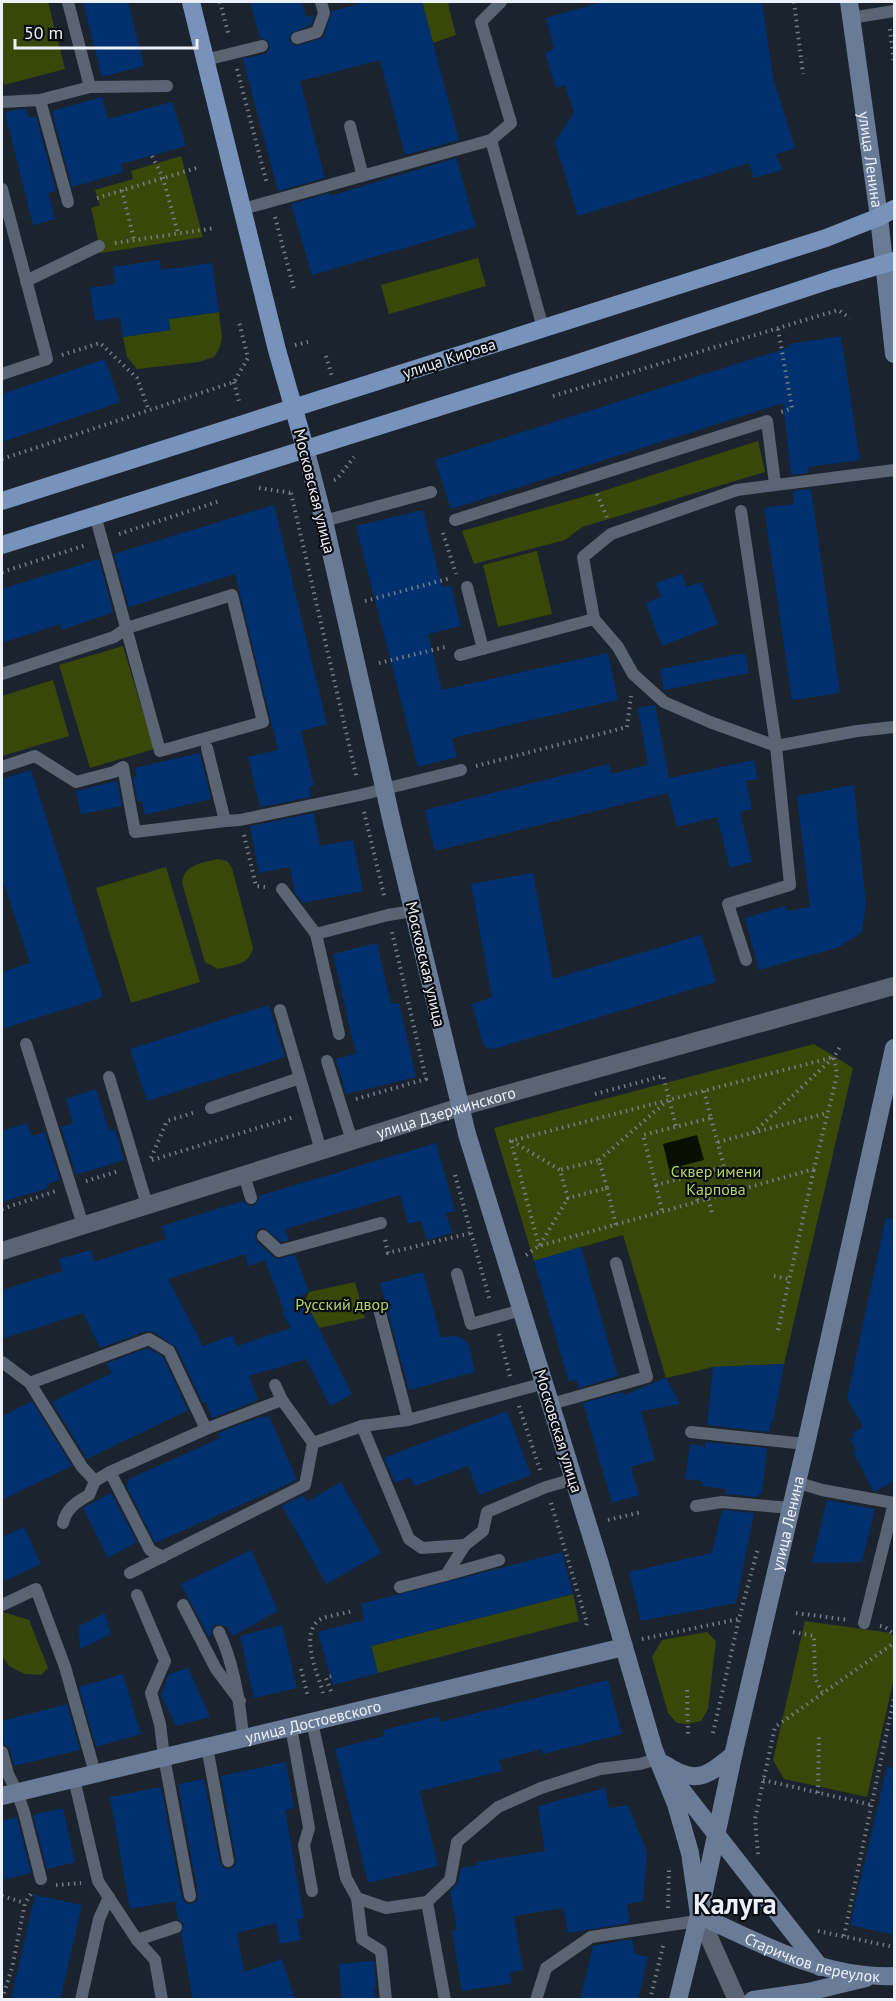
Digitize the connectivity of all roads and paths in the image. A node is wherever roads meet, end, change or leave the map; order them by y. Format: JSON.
{"nodes":[{"id":1,"x":68,"y":2,"type":"edge"},
{"id":2,"x":191,"y":2,"type":"edge"},
{"id":3,"x":220,"y":2,"type":"edge"},
{"id":4,"x":321,"y":2,"type":"edge"},
{"id":5,"x":501,"y":2,"type":"edge"},
{"id":6,"x":794,"y":2,"type":"edge"},
{"id":7,"x":850,"y":10,"type":"edge"},
{"id":8,"x":891,"y":12,"type":"edge"},
{"id":9,"x":297,"y":38,"type":"dead end"},
{"id":10,"x":262,"y":46,"type":"dead end"},
{"id":11,"x":233,"y":53,"type":"junction"},
{"id":12,"x":205,"y":60,"type":"junction"},
{"id":13,"x":894,"y":64,"type":"edge"},
{"id":14,"x":803,"y":74,"type":"dead end"},
{"id":15,"x":167,"y":86,"type":"dead end"},
{"id":16,"x":90,"y":87,"type":"junction"},
{"id":17,"x":40,"y":100,"type":"junction"},
{"id":18,"x":2,"y":102,"type":"edge"},
{"id":19,"x":350,"y":126,"type":"dead end"},
{"id":20,"x":491,"y":140,"type":"junction"},
{"id":21,"x":153,"y":156,"type":"dead end"},
{"id":22,"x":200,"y":167,"type":"dead end"},
{"id":23,"x":361,"y":176,"type":"junction"},
{"id":24,"x":163,"y":178,"type":"junction"},
{"id":25,"x":2,"y":189,"type":"edge"},
{"id":26,"x":122,"y":190,"type":"junction"},
{"id":27,"x":98,"y":198,"type":"dead end"},
{"id":28,"x":68,"y":202,"type":"dead end"},
{"id":29,"x":271,"y":202,"type":"junction"},
{"id":30,"x":243,"y":209,"type":"junction"},
{"id":31,"x":887,"y":213,"type":"edge"},
{"id":32,"x":215,"y":228,"type":"dead end"},
{"id":33,"x":178,"y":233,"type":"junction"},
{"id":34,"x":134,"y":240,"type":"junction"},
{"id":35,"x":99,"y":246,"type":"joint"},
{"id":36,"x":890,"y":262,"type":"edge"},
{"id":37,"x":26,"y":281,"type":"junction"},
{"id":38,"x":294,"y":289,"type":"dead end"},
{"id":39,"x":850,"y":318,"type":"dead end"},
{"id":40,"x":239,"y":322,"type":"dead end"},
{"id":41,"x":543,"y":328,"type":"junction"},
{"id":42,"x":778,"y":329,"type":"junction"},
{"id":43,"x":894,"y":354,"type":"edge"},
{"id":44,"x":47,"y":359,"type":"junction"},
{"id":45,"x":2,"y":374,"type":"edge"},
{"id":46,"x":546,"y":398,"type":"dead end"},
{"id":47,"x":293,"y":407,"type":"junction"},
{"id":48,"x":149,"y":411,"type":"junction"},
{"id":49,"x":767,"y":422,"type":"junction"},
{"id":50,"x":305,"y":448,"type":"junction"},
{"id":51,"x":364,"y":454,"type":"dead end"},
{"id":52,"x":2,"y":459,"type":"edge"},
{"id":53,"x":894,"y":470,"type":"edge"},
{"id":54,"x":588,"y":477,"type":"junction"},
{"id":55,"x":337,"y":479,"type":"dead end"},
{"id":56,"x":776,"y":484,"type":"junction"},
{"id":57,"x":262,"y":487,"type":"dead end"},
{"id":58,"x":251,"y":491,"type":"dead end"},
{"id":59,"x":431,"y":492,"type":"dead end"},
{"id":60,"x":230,"y":498,"type":"dead end"},
{"id":61,"x":2,"y":501,"type":"edge"},
{"id":62,"x":741,"y":511,"type":"dead end"},
{"id":63,"x":94,"y":515,"type":"junction"},
{"id":64,"x":455,"y":520,"type":"dead end"},
{"id":65,"x":324,"y":521,"type":"junction"},
{"id":66,"x":443,"y":532,"type":"dead end"},
{"id":67,"x":611,"y":534,"type":"junction"},
{"id":68,"x":102,"y":540,"type":"junction"},
{"id":69,"x":2,"y":545,"type":"edge"},
{"id":70,"x":2,"y":572,"type":"edge"},
{"id":71,"x":457,"y":576,"type":"junction"},
{"id":72,"x":467,"y":586,"type":"joint"},
{"id":73,"x":365,"y":601,"type":"dead end"},
{"id":74,"x":594,"y":619,"type":"junction"},
{"id":75,"x":127,"y":628,"type":"junction"},
{"id":76,"x":483,"y":649,"type":"junction"},
{"id":77,"x":460,"y":655,"type":"joint"},
{"id":78,"x":379,"y":663,"type":"dead end"},
{"id":79,"x":2,"y":674,"type":"edge"},
{"id":80,"x":633,"y":674,"type":"junction"},
{"id":81,"x":894,"y":727,"type":"edge"},
{"id":82,"x":776,"y":746,"type":"junction"},
{"id":83,"x":207,"y":748,"type":"dead end"},
{"id":84,"x":2,"y":767,"type":"edge"},
{"id":85,"x":461,"y":770,"type":"joint"},
{"id":86,"x":384,"y":789,"type":"junction"},
{"id":87,"x":225,"y":820,"type":"junction"},
{"id":88,"x":240,"y":820,"type":"junction"},
{"id":89,"x":282,"y":889,"type":"joint"},
{"id":90,"x":413,"y":911,"type":"junction"},
{"id":91,"x":316,"y":934,"type":"junction"},
{"id":92,"x":746,"y":960,"type":"dead end"},
{"id":93,"x":894,"y":986,"type":"edge"},
{"id":94,"x":280,"y":1010,"type":"dead end"},
{"id":95,"x":339,"y":1034,"type":"dead end"},
{"id":96,"x":26,"y":1044,"type":"dead end"},
{"id":97,"x":840,"y":1047,"type":"dead end"},
{"id":98,"x":894,"y":1048,"type":"edge"},
{"id":99,"x":834,"y":1057,"type":"junction"},
{"id":100,"x":327,"y":1061,"type":"dead end"},
{"id":101,"x":109,"y":1077,"type":"dead end"},
{"id":102,"x":300,"y":1078,"type":"junction"},
{"id":103,"x":704,"y":1091,"type":"junction"},
{"id":104,"x":586,"y":1096,"type":"dead end"},
{"id":105,"x":669,"y":1100,"type":"junction"},
{"id":106,"x":460,"y":1107,"type":"junction"},
{"id":107,"x":210,"y":1108,"type":"joint"},
{"id":108,"x":828,"y":1113,"type":"junction"},
{"id":109,"x":711,"y":1118,"type":"junction"},
{"id":110,"x":676,"y":1126,"type":"junction"},
{"id":111,"x":753,"y":1133,"type":"junction"},
{"id":112,"x":352,"y":1141,"type":"junction"},
{"id":113,"x":511,"y":1141,"type":"junction"},
{"id":114,"x":718,"y":1142,"type":"junction"},
{"id":115,"x":321,"y":1151,"type":"junction"},
{"id":116,"x":599,"y":1160,"type":"junction"},
{"id":117,"x":149,"y":1161,"type":"dead end"},
{"id":118,"x":724,"y":1167,"type":"junction"},
{"id":119,"x":814,"y":1169,"type":"junction"},
{"id":120,"x":560,"y":1170,"type":"junction"},
{"id":121,"x":244,"y":1175,"type":"junction"},
{"id":122,"x":690,"y":1176,"type":"junction"},
{"id":123,"x":656,"y":1185,"type":"junction"},
{"id":124,"x":607,"y":1188,"type":"junction"},
{"id":125,"x":731,"y":1192,"type":"junction"},
{"id":126,"x":251,"y":1198,"type":"dead end"},
{"id":127,"x":568,"y":1198,"type":"junction"},
{"id":128,"x":708,"y":1199,"type":"junction"},
{"id":129,"x":698,"y":1202,"type":"junction"},
{"id":130,"x":147,"y":1205,"type":"junction"},
{"id":131,"x":662,"y":1212,"type":"junction"},
{"id":132,"x":712,"y":1213,"type":"dead end"},
{"id":133,"x":381,"y":1222,"type":"joint"},
{"id":134,"x":83,"y":1225,"type":"junction"},
{"id":135,"x":616,"y":1225,"type":"junction"},
{"id":136,"x":471,"y":1233,"type":"dead end"},
{"id":137,"x":263,"y":1236,"type":"dead end"},
{"id":138,"x":539,"y":1246,"type":"junction"},
{"id":139,"x":2,"y":1251,"type":"edge"},
{"id":140,"x":531,"y":1251,"type":"dead end"},
{"id":141,"x":616,"y":1263,"type":"dead end"},
{"id":142,"x":457,"y":1274,"type":"dead end"},
{"id":143,"x":774,"y":1276,"type":"dead end"},
{"id":144,"x":789,"y":1279,"type":"junction"},
{"id":145,"x":380,"y":1309,"type":"dead end"},
{"id":146,"x":522,"y":1310,"type":"junction"},
{"id":147,"x":777,"y":1330,"type":"dead end"},
{"id":148,"x":2,"y":1362,"type":"edge"},
{"id":149,"x":30,"y":1383,"type":"junction"},
{"id":150,"x":545,"y":1383,"type":"junction"},
{"id":151,"x":275,"y":1385,"type":"dead end"},
{"id":152,"x":282,"y":1400,"type":"junction"},
{"id":153,"x":551,"y":1404,"type":"junction"},
{"id":154,"x":408,"y":1420,"type":"junction"},
{"id":155,"x":362,"y":1426,"type":"junction"},
{"id":156,"x":206,"y":1429,"type":"junction"},
{"id":157,"x":691,"y":1432,"type":"dead end"},
{"id":158,"x":313,"y":1443,"type":"junction"},
{"id":159,"x":806,"y":1444,"type":"junction"},
{"id":160,"x":110,"y":1473,"type":"junction"},
{"id":161,"x":574,"y":1479,"type":"junction"},
{"id":162,"x":95,"y":1481,"type":"junction"},
{"id":163,"x":796,"y":1482,"type":"junction"},
{"id":164,"x":696,"y":1506,"type":"dead end"},
{"id":165,"x":790,"y":1508,"type":"junction"},
{"id":166,"x":63,"y":1523,"type":"dead end"},
{"id":167,"x":465,"y":1545,"type":"junction"},
{"id":168,"x":163,"y":1557,"type":"junction"},
{"id":169,"x":499,"y":1560,"type":"dead end"},
{"id":170,"x":130,"y":1573,"type":"dead end"},
{"id":171,"x":446,"y":1575,"type":"junction"},
{"id":172,"x":400,"y":1587,"type":"dead end"},
{"id":173,"x":136,"y":1595,"type":"dead end"},
{"id":174,"x":2,"y":1605,"type":"edge"},
{"id":175,"x":183,"y":1605,"type":"dead end"},
{"id":176,"x":353,"y":1611,"type":"dead end"},
{"id":177,"x":796,"y":1613,"type":"dead end"},
{"id":178,"x":740,"y":1619,"type":"dead end"},
{"id":179,"x":864,"y":1623,"type":"joint"},
{"id":180,"x":219,"y":1632,"type":"dead end"},
{"id":181,"x":793,"y":1632,"type":"dead end"},
{"id":182,"x":894,"y":1643,"type":"edge"},
{"id":183,"x":624,"y":1647,"type":"junction"},
{"id":184,"x":301,"y":1670,"type":"dead end"},
{"id":185,"x":331,"y":1676,"type":"dead end"},
{"id":186,"x":687,"y":1690,"type":"dead end"},
{"id":187,"x":331,"y":1691,"type":"dead end"},
{"id":188,"x":822,"y":1692,"type":"junction"},
{"id":189,"x":323,"y":1693,"type":"dead end"},
{"id":190,"x":308,"y":1697,"type":"dead end"},
{"id":191,"x":894,"y":1698,"type":"edge"},
{"id":192,"x":240,"y":1701,"type":"junction"},
{"id":193,"x":312,"y":1722,"type":"junction"},
{"id":194,"x":291,"y":1727,"type":"junction"},
{"id":195,"x":713,"y":1733,"type":"dead end"},
{"id":196,"x":688,"y":1734,"type":"dead end"},
{"id":197,"x":819,"y":1734,"type":"dead end"},
{"id":198,"x":243,"y":1737,"type":"junction"},
{"id":199,"x":207,"y":1747,"type":"junction"},
{"id":200,"x":2,"y":1752,"type":"edge"},
{"id":201,"x":733,"y":1755,"type":"junction"},
{"id":202,"x":164,"y":1757,"type":"junction"},
{"id":203,"x":657,"y":1759,"type":"junction"},
{"id":204,"x":95,"y":1773,"type":"junction"},
{"id":205,"x":74,"y":1779,"type":"junction"},
{"id":206,"x":764,"y":1780,"type":"junction"},
{"id":207,"x":818,"y":1793,"type":"junction"},
{"id":208,"x":10,"y":1794,"type":"edge"},
{"id":209,"x":872,"y":1805,"type":"junction"},
{"id":210,"x":715,"y":1835,"type":"junction"},
{"id":211,"x":670,"y":1859,"type":"dead end"},
{"id":212,"x":228,"y":1861,"type":"dead end"},
{"id":213,"x":759,"y":1864,"type":"dead end"},
{"id":214,"x":41,"y":1879,"type":"junction"},
{"id":215,"x":98,"y":1881,"type":"junction"},
{"id":216,"x":312,"y":1891,"type":"dead end"},
{"id":217,"x":2,"y":1896,"type":"edge"},
{"id":218,"x":190,"y":1896,"type":"dead end"},
{"id":219,"x":109,"y":1897,"type":"junction"},
{"id":220,"x":357,"y":1898,"type":"junction"},
{"id":221,"x":427,"y":1902,"type":"junction"},
{"id":222,"x":25,"y":1903,"type":"junction"},
{"id":223,"x":698,"y":1918,"type":"junction"},
{"id":224,"x":668,"y":1925,"type":"junction"},
{"id":225,"x":176,"y":1927,"type":"dead end"},
{"id":226,"x":815,"y":1930,"type":"dead end"},
{"id":227,"x":844,"y":1936,"type":"junction"},
{"id":228,"x":137,"y":1940,"type":"junction"},
{"id":229,"x":894,"y":1947,"type":"edge"},
{"id":230,"x":820,"y":1967,"type":"junction"},
{"id":231,"x":894,"y":1976,"type":"edge"},
{"id":232,"x":872,"y":1977,"type":"junction"},
{"id":233,"x":2,"y":1999,"type":"edge"},
{"id":234,"x":81,"y":2000,"type":"edge"},
{"id":235,"x":162,"y":2000,"type":"edge"},
{"id":236,"x":386,"y":2000,"type":"edge"},
{"id":237,"x":445,"y":2000,"type":"edge"},
{"id":238,"x":536,"y":2000,"type":"edge"},
{"id":239,"x":650,"y":2000,"type":"edge"},
{"id":240,"x":678,"y":2000,"type":"edge"},
{"id":241,"x":737,"y":2000,"type":"edge"},
{"id":242,"x":753,"y":2000,"type":"edge"}],
"edges":[{"from":1,"to":16,"type":"lane"},
{"from":2,"to":12,"type":"main road","name":"Московская улица"},
{"from":3,"to":11,"type":"path"},
{"from":4,"to":9,"type":"lane"},
{"from":5,"to":20,"type":"lane"},
{"from":6,"to":14,"type":"path"},
{"from":7,"to":8,"type":"lane"},
{"from":7,"to":31,"type":"main road","name":"улица Ленина"},
{"from":8,"to":13,"type":"path"},
{"from":10,"to":11,"type":"lane"},
{"from":11,"to":12,"type":"lane"},
{"from":11,"to":29,"type":"path"},
{"from":12,"to":30,"type":"main road","name":"Московская улица"},
{"from":15,"to":16,"type":"lane"},
{"from":16,"to":17,"type":"lane"},
{"from":17,"to":18,"type":"lane"},
{"from":17,"to":28,"type":"lane"},
{"from":19,"to":23,"type":"lane"},
{"from":20,"to":23,"type":"lane"},
{"from":20,"to":41,"type":"lane"},
{"from":21,"to":24,"type":"path"},
{"from":22,"to":24,"type":"path"},
{"from":23,"to":29,"type":"lane"},
{"from":24,"to":26,"type":"path"},
{"from":24,"to":33,"type":"path"},
{"from":25,"to":37,"type":"lane"},
{"from":26,"to":27,"type":"path"},
{"from":26,"to":34,"type":"path"},
{"from":29,"to":30,"type":"lane"},
{"from":29,"to":38,"type":"path"},
{"from":30,"to":47,"type":"main road","name":"Московская улица"},
{"from":31,"to":36,"type":"main road","name":"улица Ленина"},
{"from":31,"to":41,"type":"main road","name":"улица Кирова"},
{"from":32,"to":33,"type":"path"},
{"from":33,"to":34,"type":"path"},
{"from":34,"to":35,"type":"path"},
{"from":35,"to":37,"type":"lane"},
{"from":36,"to":43,"type":"main road","name":"улица Ленина"},
{"from":36,"to":50,"type":"main road"},
{"from":37,"to":44,"type":"lane"},
{"from":39,"to":42,"type":"path"},
{"from":40,"to":48,"type":"path"},
{"from":41,"to":47,"type":"main road","name":"улица Кирова"},
{"from":42,"to":46,"type":"path"},
{"from":42,"to":49,"type":"path"},
{"from":44,"to":45,"type":"lane"},
{"from":44,"to":48,"type":"path"},
{"from":47,"to":50,"type":"main road","name":"Московская улица"},
{"from":47,"to":61,"type":"main road","name":"улица Кирова"},
{"from":48,"to":52,"type":"path"},
{"from":49,"to":54,"type":"lane"},
{"from":49,"to":56,"type":"lane"},
{"from":50,"to":63,"type":"main road"},
{"from":50,"to":65,"type":"main road","name":"Московская улица"},
{"from":51,"to":55,"type":"path"},
{"from":53,"to":56,"type":"lane"},
{"from":54,"to":64,"type":"lane"},
{"from":54,"to":67,"type":"path"},
{"from":56,"to":67,"type":"lane"},
{"from":57,"to":58,"type":"path"},
{"from":59,"to":65,"type":"lane"},
{"from":60,"to":68,"type":"path"},
{"from":62,"to":82,"type":"lane"},
{"from":63,"to":68,"type":"lane"},
{"from":63,"to":69,"type":"main road"},
{"from":65,"to":86,"type":"main road","name":"Московская улица"},
{"from":66,"to":71,"type":"path"},
{"from":67,"to":74,"type":"lane"},
{"from":68,"to":70,"type":"path"},
{"from":68,"to":75,"type":"lane"},
{"from":71,"to":72,"type":"path"},
{"from":71,"to":73,"type":"path"},
{"from":72,"to":76,"type":"lane"},
{"from":74,"to":76,"type":"lane"},
{"from":74,"to":80,"type":"lane"},
{"from":75,"to":75,"type":"lane"},
{"from":75,"to":79,"type":"lane"},
{"from":76,"to":77,"type":"lane"},
{"from":77,"to":78,"type":"path"},
{"from":80,"to":82,"type":"lane"},
{"from":80,"to":85,"type":"path"},
{"from":81,"to":82,"type":"lane"},
{"from":82,"to":92,"type":"lane"},
{"from":83,"to":87,"type":"lane"},
{"from":84,"to":87,"type":"lane"},
{"from":85,"to":86,"type":"lane"},
{"from":86,"to":88,"type":"lane"},
{"from":86,"to":90,"type":"main road","name":"Московская улица"},
{"from":87,"to":88,"type":"lane"},
{"from":88,"to":89,"type":"path"},
{"from":89,"to":91,"type":"lane"},
{"from":90,"to":91,"type":"lane"},
{"from":90,"to":106,"type":"main road","name":"Московская улица"},
{"from":91,"to":95,"type":"lane"},
{"from":93,"to":106,"type":"street","name":"улица Дзержинского"},
{"from":94,"to":102,"type":"lane"},
{"from":96,"to":134,"type":"lane"},
{"from":97,"to":99,"type":"path"},
{"from":98,"to":159,"type":"main road","name":"улица Ленина"},
{"from":99,"to":103,"type":"path"},
{"from":99,"to":108,"type":"path"},
{"from":99,"to":111,"type":"path"},
{"from":100,"to":112,"type":"lane"},
{"from":101,"to":130,"type":"lane"},
{"from":102,"to":107,"type":"lane"},
{"from":102,"to":115,"type":"lane"},
{"from":103,"to":105,"type":"path"},
{"from":103,"to":109,"type":"path"},
{"from":104,"to":105,"type":"path"},
{"from":105,"to":110,"type":"path"},
{"from":105,"to":113,"type":"path"},
{"from":105,"to":116,"type":"path"},
{"from":106,"to":112,"type":"street","name":"улица Дзержинского"},
{"from":106,"to":146,"type":"main road","name":"Московская улица"},
{"from":107,"to":117,"type":"path"},
{"from":108,"to":111,"type":"path"},
{"from":108,"to":119,"type":"path"},
{"from":109,"to":110,"type":"path"},
{"from":109,"to":114,"type":"path"},
{"from":110,"to":123,"type":"path"},
{"from":111,"to":114,"type":"path"},
{"from":112,"to":115,"type":"street","name":"улица Дзержинского"},
{"from":113,"to":120,"type":"path"},
{"from":113,"to":138,"type":"path"},
{"from":114,"to":118,"type":"path"},
{"from":115,"to":121,"type":"street","name":"улица Дзержинского"},
{"from":116,"to":120,"type":"path"},
{"from":116,"to":124,"type":"path"},
{"from":118,"to":122,"type":"path"},
{"from":118,"to":125,"type":"path"},
{"from":119,"to":125,"type":"path"},
{"from":119,"to":144,"type":"path"},
{"from":120,"to":127,"type":"path"},
{"from":121,"to":126,"type":"lane"},
{"from":121,"to":130,"type":"street","name":"улица Дзержинского"},
{"from":122,"to":123,"type":"path"},
{"from":122,"to":129,"type":"path"},
{"from":123,"to":131,"type":"path"},
{"from":124,"to":127,"type":"path"},
{"from":124,"to":135,"type":"path"},
{"from":125,"to":128,"type":"path"},
{"from":127,"to":138,"type":"path"},
{"from":128,"to":129,"type":"path"},
{"from":128,"to":132,"type":"path"},
{"from":129,"to":131,"type":"path"},
{"from":130,"to":134,"type":"street","name":"улица Дзержинского"},
{"from":131,"to":135,"type":"path"},
{"from":133,"to":136,"type":"path"},
{"from":133,"to":137,"type":"lane"},
{"from":134,"to":139,"type":"street","name":"улица Дзержинского"},
{"from":135,"to":138,"type":"path"},
{"from":138,"to":140,"type":"path"},
{"from":141,"to":153,"type":"lane"},
{"from":142,"to":146,"type":"lane"},
{"from":143,"to":144,"type":"path"},
{"from":144,"to":147,"type":"path"},
{"from":145,"to":154,"type":"lane"},
{"from":146,"to":150,"type":"main road","name":"Московская улица"},
{"from":148,"to":149,"type":"lane"},
{"from":149,"to":156,"type":"lane"},
{"from":149,"to":162,"type":"lane"},
{"from":150,"to":153,"type":"main road","name":"Московская улица"},
{"from":150,"to":154,"type":"lane"},
{"from":151,"to":152,"type":"lane"},
{"from":152,"to":156,"type":"lane"},
{"from":152,"to":158,"type":"lane"},
{"from":153,"to":161,"type":"main road","name":"Московская улица"},
{"from":154,"to":155,"type":"lane"},
{"from":155,"to":158,"type":"lane"},
{"from":155,"to":167,"type":"lane"},
{"from":156,"to":160,"type":"lane"},
{"from":157,"to":159,"type":"lane"},
{"from":158,"to":168,"type":"lane"},
{"from":159,"to":163,"type":"main road","name":"улица Ленина"},
{"from":160,"to":162,"type":"lane"},
{"from":160,"to":168,"type":"lane"},
{"from":161,"to":167,"type":"lane"},
{"from":161,"to":183,"type":"main road","name":"Московская улица"},
{"from":162,"to":166,"type":"lane"},
{"from":163,"to":165,"type":"main road","name":"улица Ленина"},
{"from":163,"to":179,"type":"lane"},
{"from":164,"to":165,"type":"lane"},
{"from":165,"to":201,"type":"main road","name":"улица Ленина"},
{"from":167,"to":171,"type":"lane"},
{"from":168,"to":170,"type":"lane"},
{"from":169,"to":171,"type":"lane"},
{"from":171,"to":172,"type":"lane"},
{"from":173,"to":202,"type":"lane"},
{"from":174,"to":204,"type":"lane"},
{"from":175,"to":192,"type":"lane"},
{"from":176,"to":189,"type":"path"},
{"from":177,"to":179,"type":"path"},
{"from":178,"to":195,"type":"path"},
{"from":180,"to":192,"type":"lane"},
{"from":181,"to":188,"type":"path"},
{"from":182,"to":188,"type":"path"},
{"from":183,"to":193,"type":"main road","name":"улица Достоевского"},
{"from":183,"to":203,"type":"main road","name":"Московская улица"},
{"from":184,"to":190,"type":"path"},
{"from":185,"to":187,"type":"path"},
{"from":186,"to":196,"type":"path"},
{"from":188,"to":206,"type":"path"},
{"from":191,"to":209,"type":"path"},
{"from":192,"to":198,"type":"lane"},
{"from":193,"to":194,"type":"main road","name":"улица Достоевского"},
{"from":193,"to":220,"type":"lane"},
{"from":194,"to":198,"type":"main road","name":"улица Достоевского"},
{"from":194,"to":216,"type":"lane"},
{"from":197,"to":207,"type":"path"},
{"from":198,"to":199,"type":"main road","name":"улица Достоевского"},
{"from":199,"to":202,"type":"main road","name":"улица Достоевского"},
{"from":199,"to":212,"type":"lane"},
{"from":200,"to":208,"type":"lane"},
{"from":201,"to":203,"type":"main road"},
{"from":201,"to":210,"type":"main road","name":"улица Ленина"},
{"from":202,"to":204,"type":"main road","name":"улица Достоевского"},
{"from":202,"to":218,"type":"lane"},
{"from":203,"to":210,"type":"main road"},
{"from":203,"to":221,"type":"lane"},
{"from":203,"to":223,"type":"main road","name":"Московская улица"},
{"from":204,"to":205,"type":"main road","name":"улица Достоевского"},
{"from":205,"to":208,"type":"main road","name":"улица Достоевского"},
{"from":205,"to":215,"type":"lane"},
{"from":206,"to":207,"type":"path"},
{"from":206,"to":213,"type":"path"},
{"from":207,"to":209,"type":"path"},
{"from":208,"to":214,"type":"lane"},
{"from":209,"to":227,"type":"path"},
{"from":210,"to":223,"type":"main road","name":"улица Ленина"},
{"from":210,"to":230,"type":"main road"},
{"from":211,"to":224,"type":"path"},
{"from":214,"to":215,"type":"path"},
{"from":214,"to":222,"type":"path"},
{"from":215,"to":219,"type":"lane"},
{"from":217,"to":222,"type":"path"},
{"from":219,"to":228,"type":"lane"},
{"from":219,"to":234,"type":"lane"},
{"from":220,"to":221,"type":"lane"},
{"from":220,"to":236,"type":"lane"},
{"from":221,"to":237,"type":"lane"},
{"from":222,"to":233,"type":"path"},
{"from":223,"to":224,"type":"lane"},
{"from":223,"to":230,"type":"main road","name":"Старичков переулок"},
{"from":223,"to":240,"type":"main road","name":"улица Ленина"},
{"from":223,"to":241,"type":"street"},
{"from":224,"to":238,"type":"lane"},
{"from":224,"to":239,"type":"path"},
{"from":225,"to":228,"type":"lane"},
{"from":226,"to":227,"type":"path"},
{"from":227,"to":229,"type":"path"},
{"from":228,"to":235,"type":"lane"},
{"from":230,"to":232,"type":"main road","name":"Старичков переулок"},
{"from":231,"to":232,"type":"main road","name":"Старичков переулок"},
{"from":232,"to":242,"type":"main road"}]}
